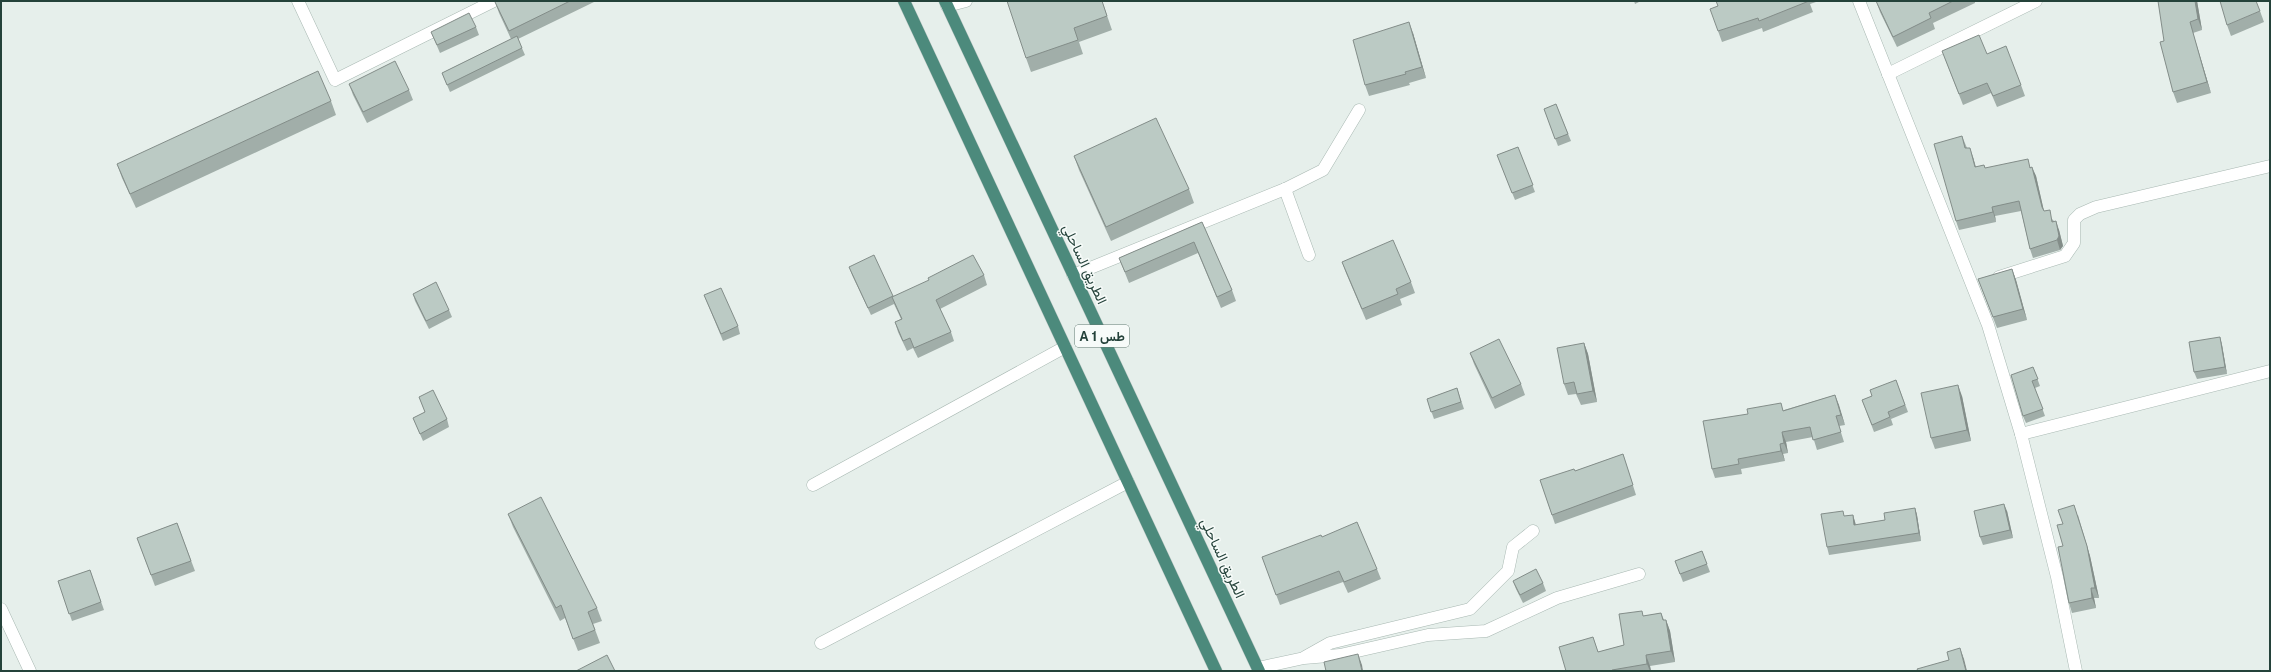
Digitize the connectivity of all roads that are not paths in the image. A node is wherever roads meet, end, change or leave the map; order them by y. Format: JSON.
{"nodes":[{"id":1,"x":298,"y":1,"type":"edge"},
{"id":2,"x":494,"y":1,"type":"edge"},
{"id":3,"x":904,"y":1,"type":"edge"},
{"id":4,"x":966,"y":1,"type":"edge"},
{"id":5,"x":1859,"y":1,"type":"edge"},
{"id":6,"x":2036,"y":1,"type":"edge"},
{"id":7,"x":946,"y":4,"type":"edge"},
{"id":8,"x":1888,"y":74,"type":"junction"},
{"id":9,"x":1359,"y":110,"type":"dead end"},
{"id":10,"x":2270,"y":166,"type":"edge"},
{"id":11,"x":1285,"y":189,"type":"junction"},
{"id":12,"x":1309,"y":255,"type":"dead end"},
{"id":13,"x":1073,"y":275,"type":"junction"},
{"id":14,"x":1972,"y":285,"type":"junction"},
{"id":15,"x":1065,"y":347,"type":"junction"},
{"id":16,"x":2270,"y":371,"type":"edge"},
{"id":17,"x":2021,"y":434,"type":"junction"},
{"id":18,"x":1128,"y":482,"type":"junction"},
{"id":19,"x":814,"y":485,"type":"dead end"},
{"id":20,"x":1533,"y":531,"type":"dead end"},
{"id":21,"x":1639,"y":574,"type":"dead end"},
{"id":22,"x":1,"y":609,"type":"edge"},
{"id":23,"x":821,"y":643,"type":"dead end"},
{"id":24,"x":1304,"y":658,"type":"junction"},
{"id":25,"x":1258,"y":670,"type":"edge"},
{"id":26,"x":30,"y":671,"type":"edge"},
{"id":27,"x":1216,"y":671,"type":"edge"},
{"id":28,"x":2076,"y":671,"type":"edge"}],
"edges":[{"from":1,"to":2,"type":"street"},
{"from":3,"to":15,"type":"highway","number":"A 1 طس"},
{"from":4,"to":7,"type":"street"},
{"from":5,"to":8,"type":"street"},
{"from":6,"to":8,"type":"street"},
{"from":7,"to":13,"type":"highway","name":"الطريق الساحلي","number":"A 1 طس"},
{"from":8,"to":14,"type":"street"},
{"from":9,"to":11,"type":"street"},
{"from":10,"to":14,"type":"street"},
{"from":11,"to":12,"type":"street"},
{"from":11,"to":13,"type":"street"},
{"from":13,"to":25,"type":"highway","name":"الطريق الساحلي","number":"A 1 طس"},
{"from":14,"to":17,"type":"street"},
{"from":15,"to":18,"type":"highway","number":"A 1 طس"},
{"from":15,"to":19,"type":"street"},
{"from":16,"to":17,"type":"street"},
{"from":17,"to":28,"type":"street"},
{"from":18,"to":23,"type":"street"},
{"from":18,"to":27,"type":"highway","number":"A 1 طس"},
{"from":20,"to":24,"type":"street"},
{"from":21,"to":24,"type":"street"},
{"from":22,"to":26,"type":"street"},
{"from":24,"to":25,"type":"street"}]}
